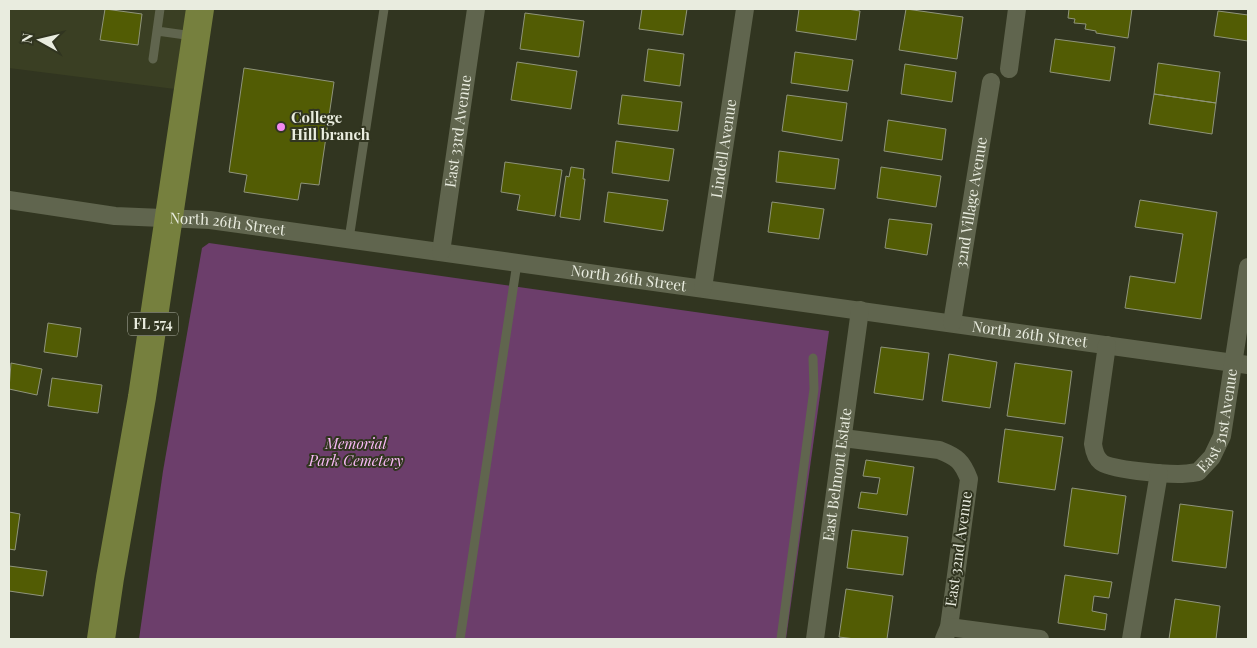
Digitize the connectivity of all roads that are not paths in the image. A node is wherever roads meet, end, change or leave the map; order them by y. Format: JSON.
{"nodes":[{"id":1,"x":160,"y":9,"type":"edge"},
{"id":2,"x":200,"y":9,"type":"edge"},
{"id":3,"x":384,"y":9,"type":"edge"},
{"id":4,"x":476,"y":9,"type":"edge"},
{"id":5,"x":745,"y":9,"type":"edge"},
{"id":6,"x":1018,"y":9,"type":"edge"},
{"id":7,"x":157,"y":31,"type":"junction"},
{"id":8,"x":196,"y":36,"type":"junction"},
{"id":9,"x":153,"y":59,"type":"dead end"},
{"id":10,"x":1009,"y":69,"type":"dead end"},
{"id":11,"x":991,"y":82,"type":"dead end"},
{"id":12,"x":9,"y":200,"type":"edge"},
{"id":13,"x":169,"y":218,"type":"junction"},
{"id":14,"x":349,"y":239,"type":"junction"},
{"id":15,"x":441,"y":252,"type":"junction"},
{"id":16,"x":517,"y":262,"type":"junction"},
{"id":17,"x":1248,"y":266,"type":"edge"},
{"id":18,"x":703,"y":288,"type":"junction"},
{"id":19,"x":860,"y":310,"type":"junction"},
{"id":20,"x":952,"y":323,"type":"junction"},
{"id":21,"x":1107,"y":345,"type":"junction"},
{"id":22,"x":813,"y":358,"type":"dead end"},
{"id":23,"x":1241,"y":364,"type":"edge"},
{"id":24,"x":843,"y":438,"type":"junction"},
{"id":25,"x":1159,"y":473,"type":"junction"},
{"id":26,"x":946,"y":633,"type":"edge"},
{"id":27,"x":101,"y":639,"type":"edge"},
{"id":28,"x":460,"y":639,"type":"edge"},
{"id":29,"x":781,"y":639,"type":"edge"},
{"id":30,"x":815,"y":639,"type":"edge"},
{"id":31,"x":1040,"y":639,"type":"edge"},
{"id":32,"x":1131,"y":639,"type":"edge"}],
"edges":[{"from":1,"to":7,"type":"lane"},
{"from":2,"to":8,"type":"main road","number":"FL 574"},
{"from":3,"to":14,"type":"lane"},
{"from":4,"to":15,"type":"street","name":"East 33rd Avenue"},
{"from":5,"to":18,"type":"street","name":"Lindell Avenue"},
{"from":6,"to":10,"type":"street"},
{"from":7,"to":8,"type":"lane"},
{"from":7,"to":9,"type":"lane"},
{"from":8,"to":13,"type":"main road","number":"FL 574"},
{"from":11,"to":20,"type":"street","name":"32nd Village Avenue"},
{"from":12,"to":13,"type":"street","name":"North 26th Street"},
{"from":13,"to":14,"type":"street","name":"North 26th Street"},
{"from":13,"to":27,"type":"main road","number":"FL 574"},
{"from":14,"to":15,"type":"street","name":"North 26th Street"},
{"from":15,"to":16,"type":"street","name":"North 26th Street"},
{"from":16,"to":18,"type":"street","name":"North 26th Street"},
{"from":16,"to":28,"type":"lane"},
{"from":17,"to":23,"type":"street","name":"East 31st Avenue"},
{"from":18,"to":19,"type":"street","name":"North 26th Street"},
{"from":19,"to":20,"type":"street","name":"North 26th Street"},
{"from":19,"to":24,"type":"street","name":"East Belmont Estate"},
{"from":20,"to":21,"type":"street","name":"North 26th Street"},
{"from":21,"to":23,"type":"street","name":"North 26th Street"},
{"from":21,"to":25,"type":"street","name":"East 31st Avenue"},
{"from":22,"to":29,"type":"lane"},
{"from":23,"to":25,"type":"street","name":"East 31st Avenue"},
{"from":24,"to":26,"type":"street","name":"East 32nd Avenue"},
{"from":24,"to":30,"type":"street","name":"East Belmont Estate"},
{"from":25,"to":32,"type":"street"},
{"from":26,"to":31,"type":"street"}]}
